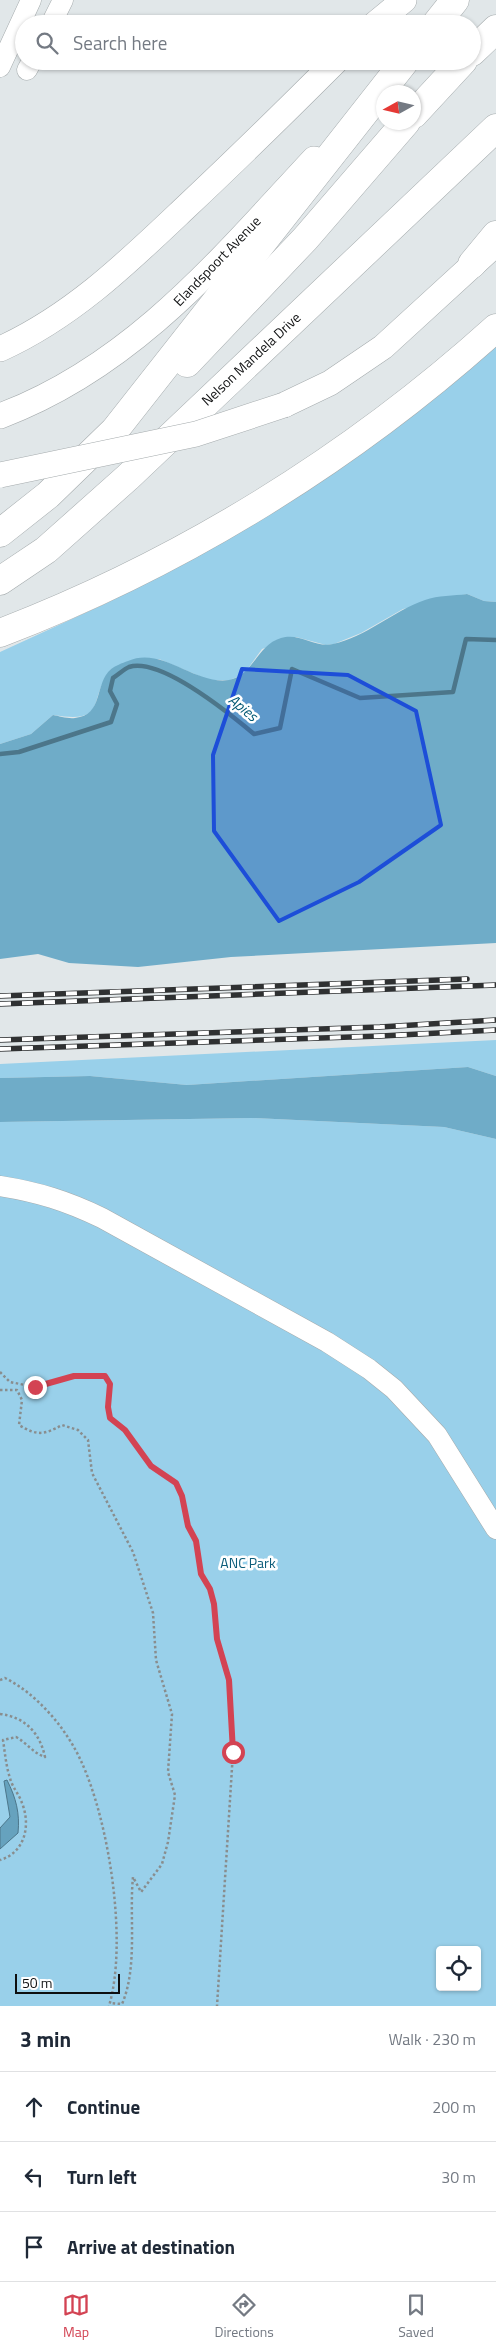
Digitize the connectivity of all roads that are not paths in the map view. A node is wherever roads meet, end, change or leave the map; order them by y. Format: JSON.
{"nodes":[{"id":1,"x":31,"y":0,"type":"edge"},
{"id":2,"x":63,"y":0,"type":"edge"},
{"id":3,"x":404,"y":0,"type":"edge"},
{"id":4,"x":455,"y":0,"type":"edge"},
{"id":5,"x":24,"y":15,"type":"edge"},
{"id":6,"x":56,"y":15,"type":"edge"},
{"id":7,"x":386,"y":15,"type":"edge"},
{"id":8,"x":443,"y":15,"type":"edge"},
{"id":9,"x":496,"y":29,"type":"edge"},
{"id":10,"x":15,"y":35,"type":"edge"},
{"id":11,"x":481,"y":43,"type":"edge"},
{"id":12,"x":0,"y":67,"type":"edge"},
{"id":13,"x":327,"y":70,"type":"edge"},
{"id":14,"x":397,"y":70,"type":"edge"},
{"id":15,"x":398,"y":70,"type":"edge"},
{"id":16,"x":456,"y":70,"type":"edge"},
{"id":17,"x":421,"y":107,"type":"edge"},
{"id":18,"x":496,"y":128,"type":"edge"},
{"id":19,"x":399,"y":130,"type":"edge"},
{"id":20,"x":496,"y":235,"type":"edge"},
{"id":21,"x":496,"y":244,"type":"edge"},
{"id":22,"x":472,"y":264,"type":"junction"},
{"id":23,"x":496,"y":328,"type":"edge"},
{"id":24,"x":0,"y":349,"type":"edge"},
{"id":25,"x":0,"y":416,"type":"edge"},
{"id":26,"x":115,"y":430,"type":"junction"},
{"id":27,"x":0,"y":475,"type":"edge"},
{"id":28,"x":0,"y":533,"type":"edge"},
{"id":29,"x":0,"y":581,"type":"edge"},
{"id":30,"x":0,"y":633,"type":"edge"},
{"id":31,"x":0,"y":1186,"type":"edge"},
{"id":32,"x":496,"y":1529,"type":"edge"}],
"edges":[{"from":1,"to":5,"type":"lane"},
{"from":2,"to":6,"type":"lane"},
{"from":3,"to":7,"type":"main road"},
{"from":4,"to":8,"type":"highway"},
{"from":9,"to":11,"type":"highway"},
{"from":10,"to":12,"type":"lane"},
{"from":13,"to":24,"type":"main road"},
{"from":14,"to":25,"type":"main road","name":"Elandspoort Avenue"},
{"from":15,"to":26,"type":"highway"},
{"from":16,"to":17,"type":"highway"},
{"from":18,"to":29,"type":"highway","name":"Nelson Mandela Drive"},
{"from":19,"to":26,"type":"highway"},
{"from":20,"to":22,"type":"highway"},
{"from":21,"to":22,"type":"main road"},
{"from":22,"to":27,"type":"main road","bridge":true},
{"from":23,"to":30,"type":"highway"},
{"from":26,"to":28,"type":"highway"},
{"from":31,"to":32,"type":"lane"}]}
